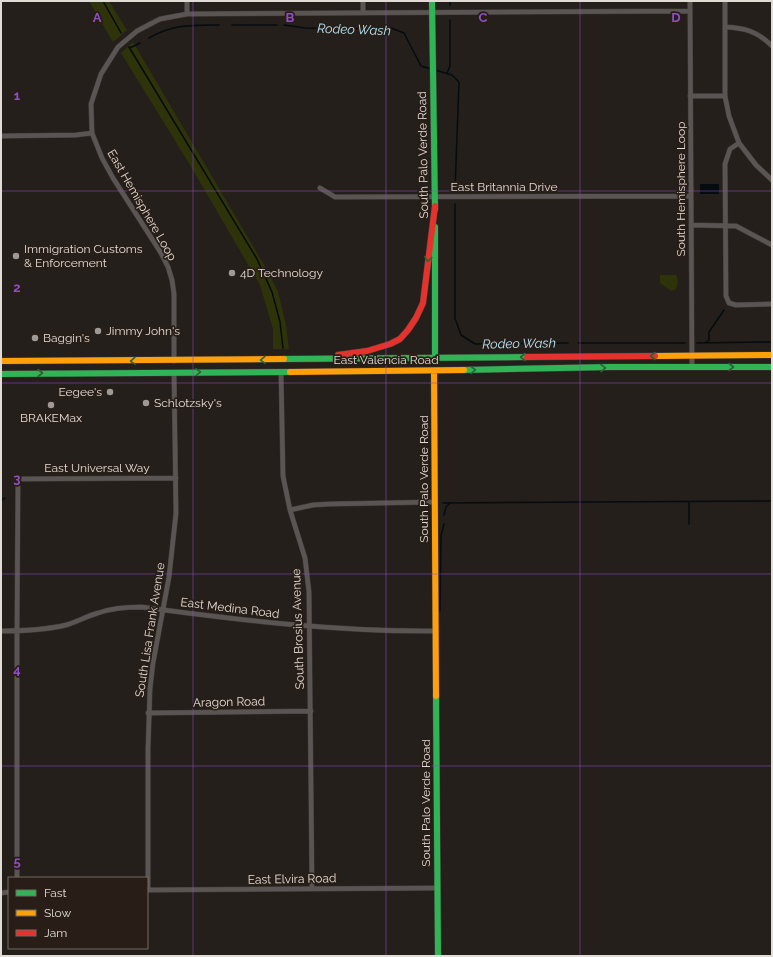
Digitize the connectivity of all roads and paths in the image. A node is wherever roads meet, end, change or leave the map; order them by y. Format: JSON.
{"nodes":[{"id":1,"x":187,"y":1,"type":"edge"},
{"id":2,"x":363,"y":1,"type":"edge"},
{"id":3,"x":432,"y":1,"type":"edge"},
{"id":4,"x":690,"y":1,"type":"edge"},
{"id":5,"x":725,"y":1,"type":"edge"},
{"id":6,"x":690,"y":11,"type":"junction"},
{"id":7,"x":363,"y":12,"type":"junction"},
{"id":8,"x":432,"y":12,"type":"junction"},
{"id":9,"x":187,"y":14,"type":"junction"},
{"id":10,"x":725,"y":27,"type":"junction"},
{"id":11,"x":772,"y":46,"type":"edge"},
{"id":12,"x":690,"y":96,"type":"junction"},
{"id":13,"x":725,"y":96,"type":"junction"},
{"id":14,"x":92,"y":132,"type":"junction"},
{"id":15,"x":1,"y":136,"type":"edge"},
{"id":16,"x":739,"y":143,"type":"junction"},
{"id":17,"x":772,"y":180,"type":"edge"},
{"id":18,"x":320,"y":188,"type":"dead end"},
{"id":19,"x":691,"y":196,"type":"junction"},
{"id":20,"x":435,"y":197,"type":"junction"},
{"id":21,"x":435,"y":206,"type":"junction"},
{"id":22,"x":691,"y":225,"type":"junction"},
{"id":23,"x":726,"y":226,"type":"junction"},
{"id":24,"x":772,"y":245,"type":"edge"},
{"id":25,"x":772,"y":304,"type":"edge"},
{"id":26,"x":772,"y":355,"type":"edge"},
{"id":27,"x":692,"y":356,"type":"junction"},
{"id":28,"x":435,"y":358,"type":"junction"},
{"id":29,"x":302,"y":359,"type":"junction"},
{"id":30,"x":1,"y":361,"type":"edge"},
{"id":31,"x":174,"y":361,"type":"junction"},
{"id":32,"x":692,"y":366,"type":"junction"},
{"id":33,"x":772,"y":367,"type":"edge"},
{"id":34,"x":434,"y":371,"type":"junction"},
{"id":35,"x":281,"y":372,"type":"junction"},
{"id":36,"x":174,"y":373,"type":"junction"},
{"id":37,"x":1,"y":374,"type":"edge"},
{"id":38,"x":176,"y":478,"type":"junction"},
{"id":39,"x":434,"y":502,"type":"junction"},
{"id":40,"x":290,"y":510,"type":"junction"},
{"id":41,"x":163,"y":610,"type":"junction"},
{"id":42,"x":309,"y":627,"type":"junction"},
{"id":43,"x":1,"y":631,"type":"edge"},
{"id":44,"x":17,"y":631,"type":"junction"},
{"id":45,"x":436,"y":631,"type":"junction"},
{"id":46,"x":311,"y":710,"type":"junction"},
{"id":47,"x":148,"y":713,"type":"junction"},
{"id":48,"x":17,"y":877,"type":"edge"},
{"id":49,"x":312,"y":888,"type":"junction"},
{"id":50,"x":437,"y":888,"type":"junction"},
{"id":51,"x":148,"y":890,"type":"edge"},
{"id":52,"x":438,"y":956,"type":"edge"}],
"edges":[{"from":1,"to":9,"type":"street"},
{"from":2,"to":7,"type":"street"},
{"from":3,"to":8,"type":"main road","name":"South Palo Verde Road"},
{"from":4,"to":6,"type":"street","name":"South Hemisphere Loop"},
{"from":5,"to":10,"type":"street"},
{"from":6,"to":8,"type":"street","name":"East Hemisphere Loop"},
{"from":6,"to":12,"type":"street","name":"South Hemisphere Loop"},
{"from":7,"to":8,"type":"street","name":"East Hemisphere Loop"},
{"from":7,"to":9,"type":"street","name":"East Hemisphere Loop"},
{"from":8,"to":20,"type":"main road","name":"South Palo Verde Road"},
{"from":9,"to":14,"type":"street","name":"East Hemisphere Loop"},
{"from":10,"to":11,"type":"street"},
{"from":10,"to":13,"type":"street"},
{"from":12,"to":13,"type":"street"},
{"from":12,"to":19,"type":"street","name":"South Hemisphere Loop"},
{"from":13,"to":16,"type":"street"},
{"from":14,"to":15,"type":"street"},
{"from":14,"to":31,"type":"street","name":"East Hemisphere Loop"},
{"from":16,"to":17,"type":"street"},
{"from":16,"to":23,"type":"street"},
{"from":18,"to":20,"type":"street","name":"East Britannia Drive"},
{"from":19,"to":20,"type":"street","name":"East Britannia Drive"},
{"from":19,"to":22,"type":"street","name":"South Hemisphere Loop"},
{"from":20,"to":21,"type":"main road","name":"South Palo Verde Road"},
{"from":21,"to":28,"type":"main road","name":"South Palo Verde Road"},
{"from":21,"to":29,"type":"main road","one_way":true},
{"from":22,"to":23,"type":"street"},
{"from":22,"to":27,"type":"street","name":"South Hemisphere Loop"},
{"from":23,"to":24,"type":"street"},
{"from":23,"to":25,"type":"street"},
{"from":26,"to":27,"type":"main road","name":"East Valencia Road"},
{"from":27,"to":28,"type":"main road","name":"East Valencia Road","one_way":true},
{"from":27,"to":32,"type":"street","name":"South Hemisphere Loop"},
{"from":28,"to":29,"type":"main road","name":"East Valencia Road"},
{"from":28,"to":34,"type":"main road","name":"South Palo Verde Road"},
{"from":29,"to":31,"type":"main road","name":"East Valencia Road","one_way":true},
{"from":31,"to":30,"type":"main road","name":"East Valencia Road","one_way":true},
{"from":31,"to":36,"type":"main road"},
{"from":32,"to":33,"type":"main road","name":"East Valencia Road","one_way":true},
{"from":34,"to":32,"type":"main road","name":"East Valencia Road","one_way":true},
{"from":34,"to":35,"type":"main road","name":"East Valencia Road"},
{"from":34,"to":39,"type":"main road","name":"South Palo Verde Road"},
{"from":36,"to":35,"type":"main road","name":"East Valencia Road","one_way":true},
{"from":35,"to":40,"type":"street","name":"South Brosius Avenue"},
{"from":37,"to":36,"type":"main road","name":"East Valencia Road","one_way":true},
{"from":36,"to":38,"type":"street","name":"South Lisa Frank Avenue"},
{"from":38,"to":41,"type":"street","name":"South Lisa Frank Avenue"},
{"from":38,"to":44,"type":"street","name":"East Universal Way"},
{"from":39,"to":40,"type":"street"},
{"from":39,"to":45,"type":"main road","name":"South Palo Verde Road"},
{"from":40,"to":42,"type":"street","name":"South Brosius Avenue"},
{"from":41,"to":42,"type":"street","name":"East Medina Road"},
{"from":41,"to":44,"type":"street","name":"East Medina Road"},
{"from":41,"to":47,"type":"street","name":"South Lisa Frank Avenue"},
{"from":42,"to":45,"type":"street","name":"East Medina Road"},
{"from":42,"to":46,"type":"street","name":"South Brosius Avenue"},
{"from":43,"to":44,"type":"street","name":"East Medina Road"},
{"from":44,"to":48,"type":"street"},
{"from":45,"to":50,"type":"main road","name":"South Palo Verde Road"},
{"from":46,"to":47,"type":"street","name":"Aragon Road"},
{"from":46,"to":49,"type":"street","name":"South Brosius Avenue"},
{"from":47,"to":51,"type":"street","name":"South Lisa Frank Avenue"},
{"from":49,"to":50,"type":"street","name":"East Elvira Road"},
{"from":49,"to":51,"type":"street","name":"East Elvira Road"},
{"from":50,"to":52,"type":"main road","name":"South Palo Verde Road"}]}
